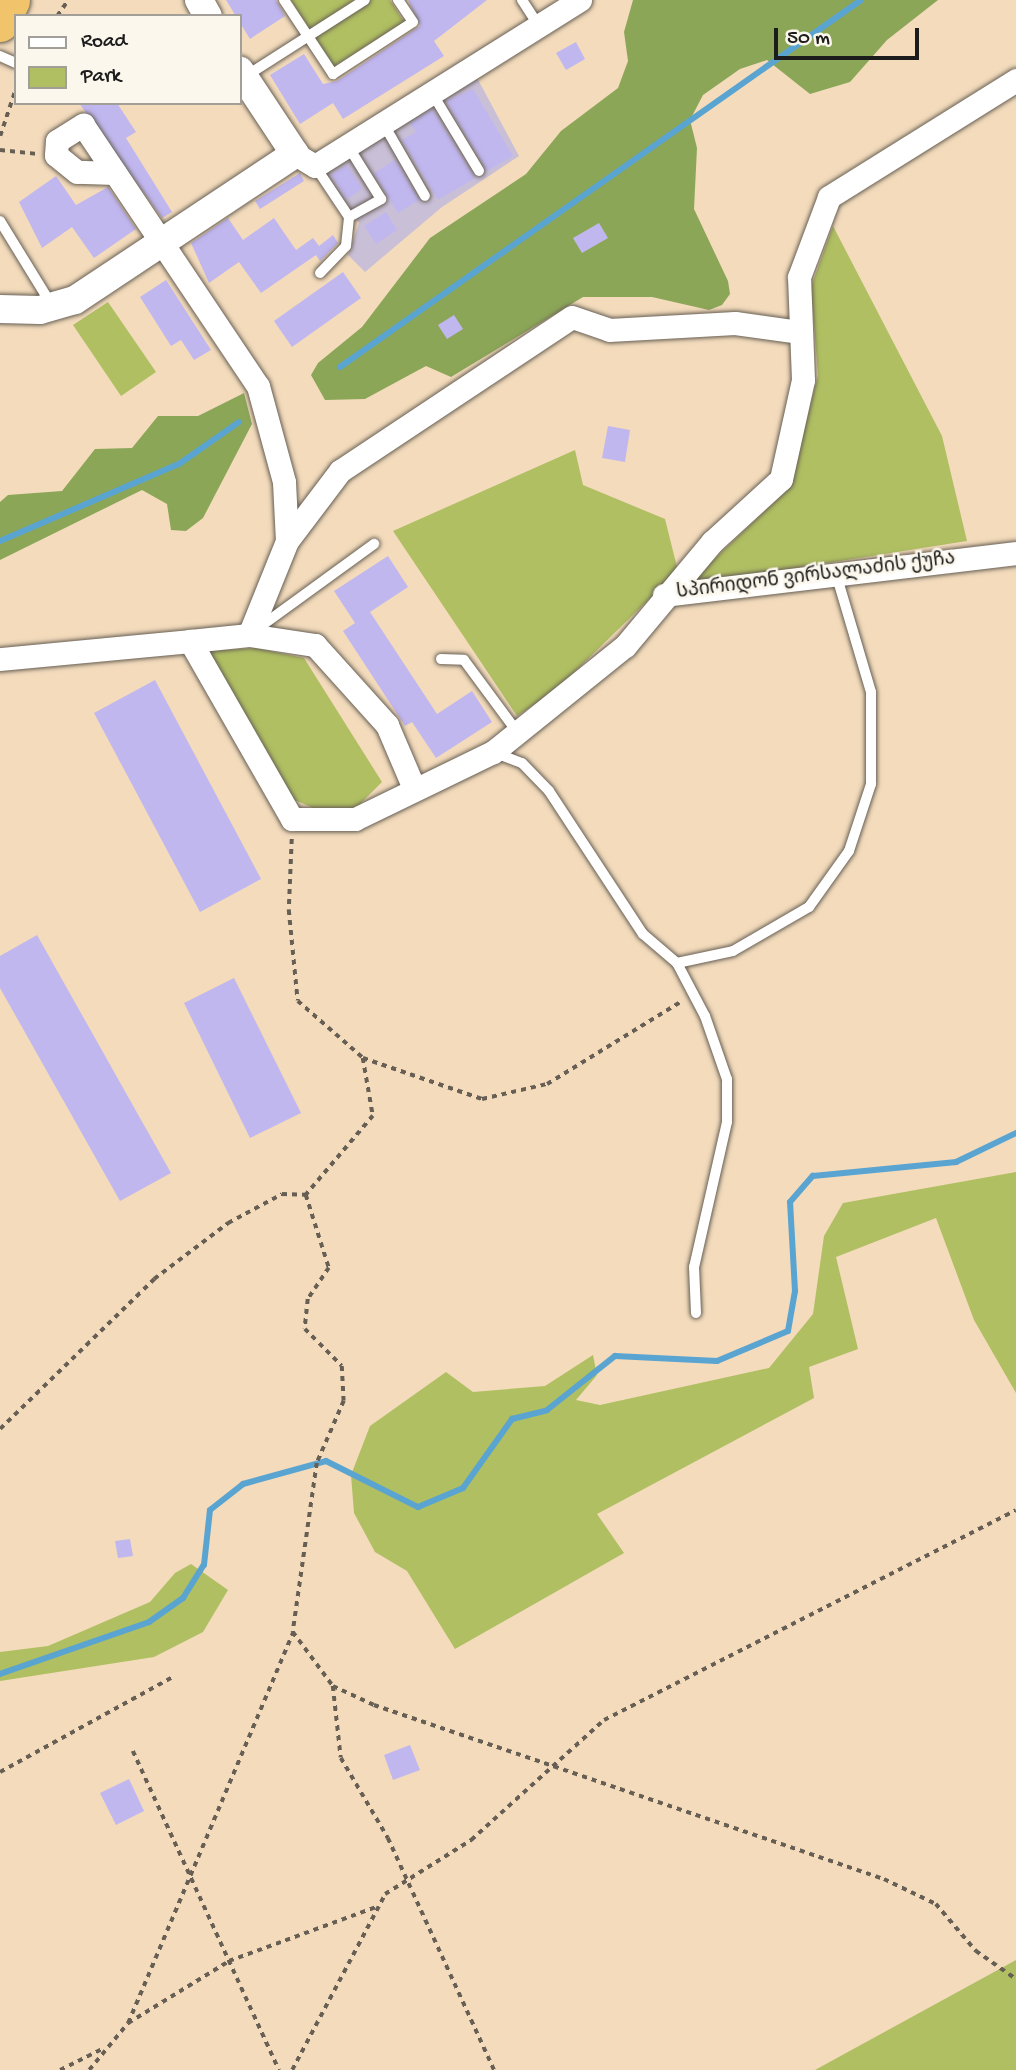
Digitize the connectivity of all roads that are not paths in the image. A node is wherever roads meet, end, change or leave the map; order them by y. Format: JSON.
{"nodes":[{"id":1,"x":11,"y":0,"type":"edge"},
{"id":2,"x":284,"y":0,"type":"edge"},
{"id":3,"x":365,"y":0,"type":"edge"},
{"id":4,"x":398,"y":0,"type":"edge"},
{"id":5,"x":522,"y":0,"type":"edge"},
{"id":6,"x":580,"y":0,"type":"edge"},
{"id":7,"x":0,"y":23,"type":"edge"},
{"id":8,"x":539,"y":26,"type":"junction"},
{"id":9,"x":308,"y":36,"type":"junction"},
{"id":10,"x":242,"y":75,"type":"edge"},
{"id":11,"x":1016,"y":80,"type":"edge"},
{"id":12,"x":432,"y":93,"type":"junction"},
{"id":13,"x":383,"y":123,"type":"junction"},
{"id":14,"x":348,"y":146,"type":"junction"},
{"id":15,"x":305,"y":160,"type":"junction"},
{"id":16,"x":479,"y":171,"type":"dead end"},
{"id":17,"x":115,"y":173,"type":"junction"},
{"id":18,"x":425,"y":196,"type":"dead end"},
{"id":19,"x":349,"y":217,"type":"junction"},
{"id":20,"x":0,"y":220,"type":"edge"},
{"id":21,"x":160,"y":241,"type":"junction"},
{"id":22,"x":320,"y":273,"type":"dead end"},
{"id":23,"x":52,"y":307,"type":"junction"},
{"id":24,"x":0,"y":309,"type":"edge"},
{"id":25,"x":800,"y":332,"type":"junction"},
{"id":26,"x":287,"y":541,"type":"junction"},
{"id":27,"x":374,"y":544,"type":"dead end"},
{"id":28,"x":1016,"y":553,"type":"edge"},
{"id":29,"x":836,"y":574,"type":"junction"},
{"id":30,"x":664,"y":595,"type":"junction"},
{"id":31,"x":249,"y":635,"type":"junction"},
{"id":32,"x":190,"y":641,"type":"junction"},
{"id":33,"x":0,"y":659,"type":"edge"},
{"id":34,"x":442,"y":659,"type":"dead end"},
{"id":35,"x":519,"y":736,"type":"junction"},
{"id":36,"x":493,"y":752,"type":"junction"},
{"id":37,"x":414,"y":786,"type":"junction"},
{"id":38,"x":677,"y":963,"type":"junction"},
{"id":39,"x":696,"y":1313,"type":"dead end"}],
"edges":[{"from":1,"to":7,"type":"highway"},
{"from":2,"to":9,"type":"lane"},
{"from":3,"to":9,"type":"lane"},
{"from":4,"to":9,"type":"lane"},
{"from":5,"to":8,"type":"lane"},
{"from":6,"to":8,"type":"street"},
{"from":8,"to":12,"type":"street"},
{"from":9,"to":10,"type":"lane"},
{"from":10,"to":15,"type":"street"},
{"from":11,"to":25,"type":"street"},
{"from":12,"to":13,"type":"street"},
{"from":12,"to":16,"type":"lane"},
{"from":13,"to":14,"type":"street"},
{"from":13,"to":18,"type":"lane"},
{"from":14,"to":15,"type":"street"},
{"from":14,"to":19,"type":"lane"},
{"from":15,"to":19,"type":"lane"},
{"from":15,"to":21,"type":"street"},
{"from":17,"to":17,"type":"street"},
{"from":17,"to":21,"type":"street"},
{"from":19,"to":22,"type":"lane"},
{"from":20,"to":23,"type":"lane"},
{"from":21,"to":23,"type":"street"},
{"from":21,"to":26,"type":"street"},
{"from":23,"to":24,"type":"street"},
{"from":25,"to":26,"type":"street"},
{"from":25,"to":30,"type":"street"},
{"from":26,"to":31,"type":"street"},
{"from":27,"to":31,"type":"lane"},
{"from":28,"to":29,"type":"street","name":"სპირიდონ ვირსალაძის ქუჩა"},
{"from":29,"to":30,"type":"street","name":"სპირიდონ ვირსალაძის ქუჩა"},
{"from":29,"to":38,"type":"lane"},
{"from":30,"to":35,"type":"street","name":"სპირიდონ ვირსალაძის ქუჩა"},
{"from":31,"to":32,"type":"street"},
{"from":31,"to":37,"type":"street"},
{"from":32,"to":33,"type":"street"},
{"from":32,"to":37,"type":"street","name":"სპირიდონ ვირსალაძის ქუჩა"},
{"from":34,"to":35,"type":"lane"},
{"from":35,"to":36,"type":"street","name":"სპირიდონ ვირსალაძის ქუჩა"},
{"from":36,"to":37,"type":"street","name":"სპირიდონ ვირსალაძის ქუჩა"},
{"from":36,"to":38,"type":"lane"},
{"from":38,"to":39,"type":"lane"}]}
